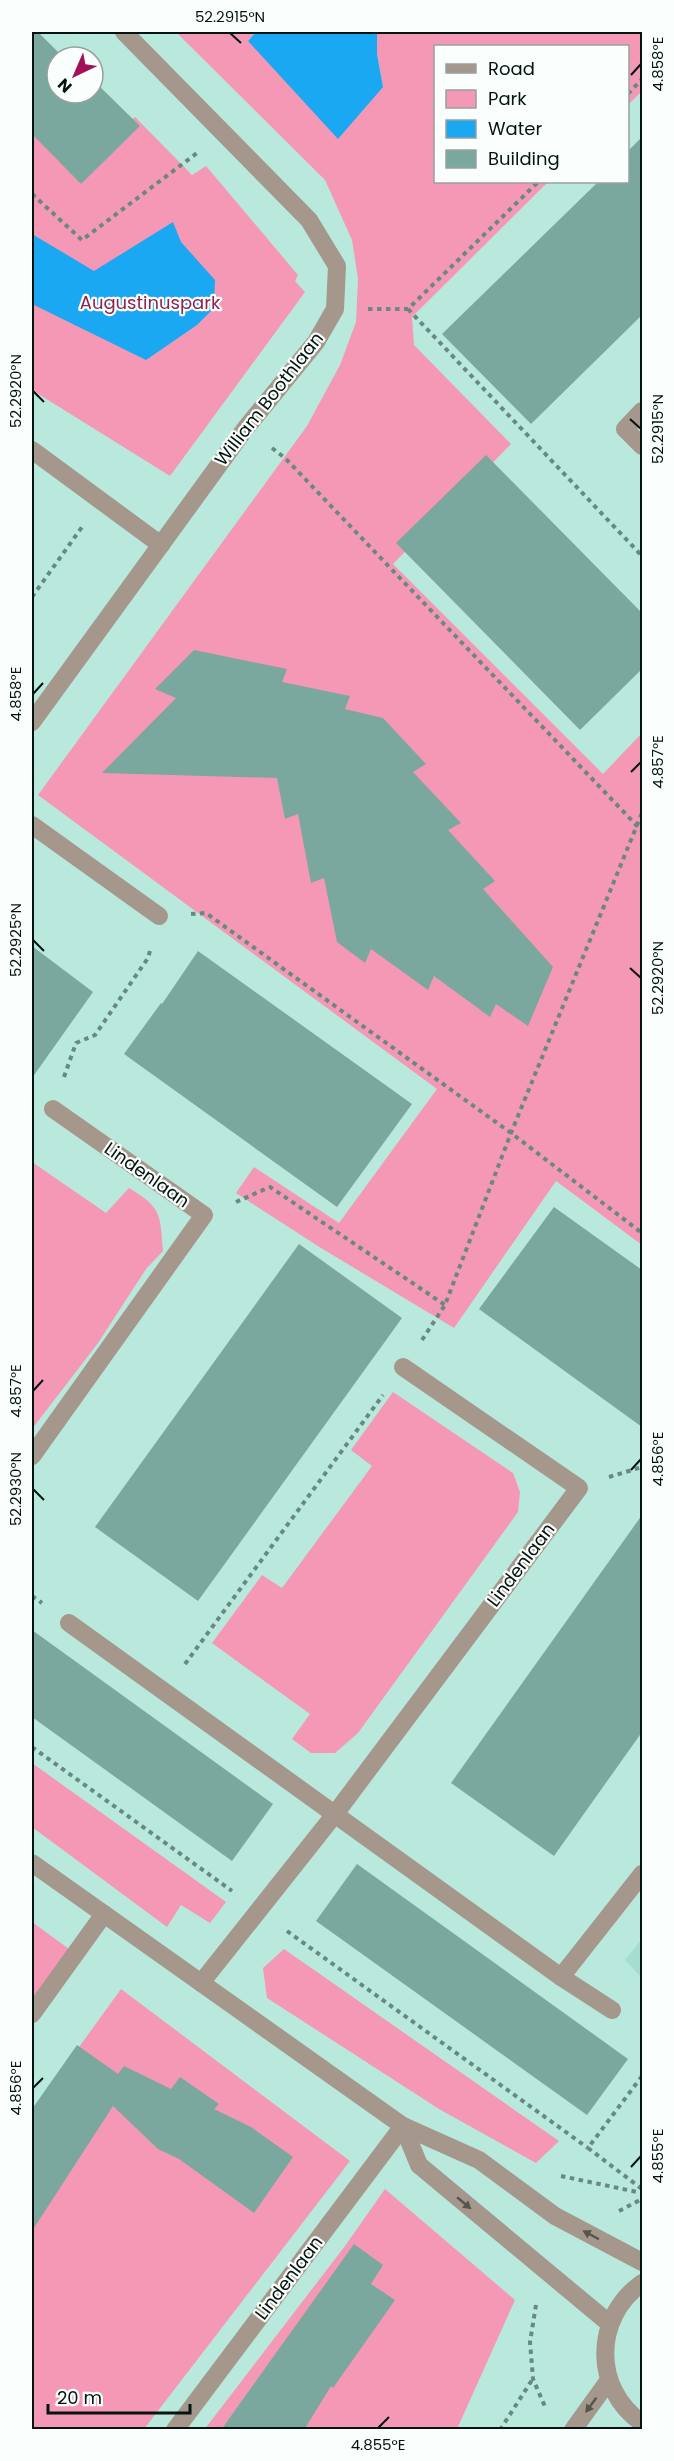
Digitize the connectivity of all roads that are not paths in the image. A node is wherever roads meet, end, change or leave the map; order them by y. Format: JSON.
{"nodes":[{"id":1,"x":124,"y":32,"type":"edge"},
{"id":2,"x":642,"y":411,"type":"edge"},
{"id":3,"x":642,"y":446,"type":"edge"},
{"id":4,"x":32,"y":450,"type":"edge"},
{"id":5,"x":161,"y":545,"type":"junction"},
{"id":6,"x":32,"y":722,"type":"edge"},
{"id":7,"x":32,"y":825,"type":"edge"},
{"id":8,"x":159,"y":916,"type":"road end"},
{"id":9,"x":53,"y":1109,"type":"road end"},
{"id":10,"x":403,"y":1367,"type":"road end"},
{"id":11,"x":32,"y":1456,"type":"edge"},
{"id":12,"x":69,"y":1623,"type":"dead end"},
{"id":13,"x":335,"y":1814,"type":"junction"},
{"id":14,"x":32,"y":1863,"type":"edge"},
{"id":15,"x":642,"y":1874,"type":"edge"},
{"id":16,"x":104,"y":1914,"type":"junction"},
{"id":17,"x":561,"y":1977,"type":"junction"},
{"id":18,"x":201,"y":1983,"type":"junction"},
{"id":19,"x":612,"y":2010,"type":"dead end"},
{"id":20,"x":32,"y":2014,"type":"edge"},
{"id":21,"x":403,"y":2126,"type":"junction"},
{"id":22,"x":642,"y":2262,"type":"edge"},
{"id":23,"x":642,"y":2283,"type":"edge"},
{"id":24,"x":610,"y":2324,"type":"junction"},
{"id":25,"x":609,"y":2380,"type":"junction"},
{"id":26,"x":642,"y":2423,"type":"edge"},
{"id":27,"x":175,"y":2430,"type":"edge"},
{"id":28,"x":573,"y":2430,"type":"edge"}],
"edges":[{"from":1,"to":5,"type":"street","name":"William Boothlaan"},
{"from":2,"to":3,"type":"street"},
{"from":4,"to":5,"type":"street"},
{"from":5,"to":6,"type":"street","name":"William Boothlaan"},
{"from":7,"to":8,"type":"street"},
{"from":9,"to":11,"type":"street","name":"Lindenlaan"},
{"from":10,"to":13,"type":"street","name":"Lindenlaan"},
{"from":12,"to":13,"type":"street"},
{"from":13,"to":17,"type":"street"},
{"from":13,"to":18,"type":"street","name":"Lindenlaan"},
{"from":14,"to":16,"type":"street"},
{"from":15,"to":17,"type":"street"},
{"from":16,"to":18,"type":"street"},
{"from":16,"to":20,"type":"street"},
{"from":17,"to":19,"type":"street"},
{"from":18,"to":21,"type":"street"},
{"from":22,"to":21,"type":"street","one_way":true},
{"from":21,"to":24,"type":"street","one_way":true},
{"from":21,"to":27,"type":"street","name":"Lindenlaan"},
{"from":23,"to":24,"type":"street"},
{"from":24,"to":25,"type":"street"},
{"from":25,"to":26,"type":"street"},
{"from":25,"to":28,"type":"street","one_way":true}]}
